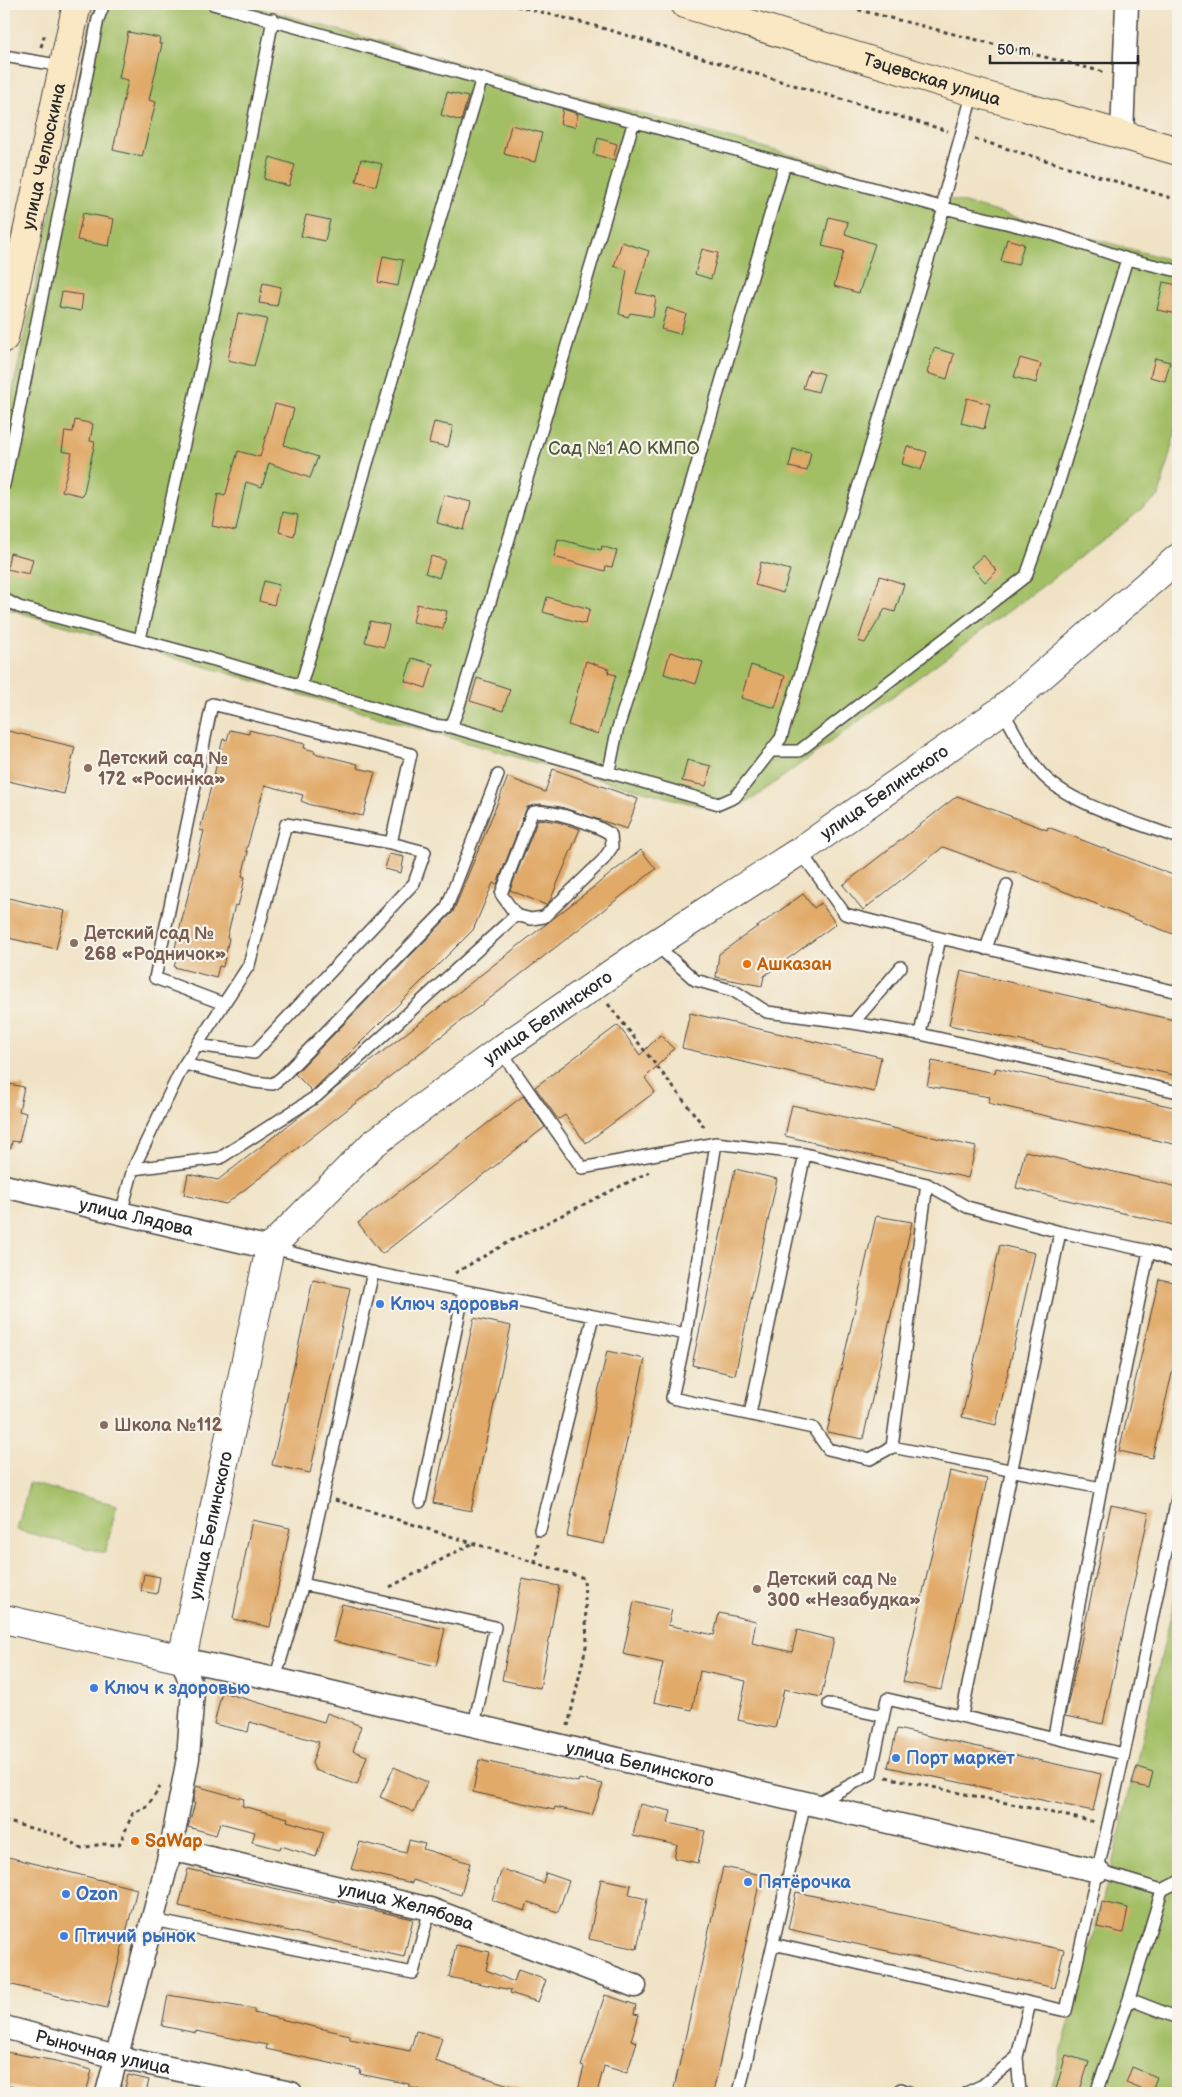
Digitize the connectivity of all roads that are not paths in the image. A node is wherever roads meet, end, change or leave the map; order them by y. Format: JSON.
{"nodes":[{"id":1,"x":77,"y":4,"type":"edge"},
{"id":2,"x":104,"y":4,"type":"edge"},
{"id":3,"x":212,"y":4,"type":"edge"},
{"id":4,"x":684,"y":4,"type":"edge"},
{"id":5,"x":1127,"y":4,"type":"edge"},
{"id":6,"x":273,"y":19,"type":"junction"},
{"id":7,"x":4,"y":56,"type":"edge"},
{"id":8,"x":63,"y":66,"type":"junction"},
{"id":9,"x":482,"y":78,"type":"junction"},
{"id":10,"x":973,"y":92,"type":"junction"},
{"id":11,"x":634,"y":121,"type":"junction"},
{"id":12,"x":1122,"y":135,"type":"junction"},
{"id":13,"x":1178,"y":151,"type":"edge"},
{"id":14,"x":785,"y":164,"type":"junction"},
{"id":15,"x":944,"y":208,"type":"junction"},
{"id":16,"x":1127,"y":259,"type":"junction"},
{"id":17,"x":1178,"y":271,"type":"edge"},
{"id":18,"x":4,"y":338,"type":"edge"},
{"id":19,"x":4,"y":485,"type":"edge"},
{"id":20,"x":1178,"y":558,"type":"edge"},
{"id":21,"x":4,"y":599,"type":"edge"},
{"id":22,"x":140,"y":639,"type":"junction"},
{"id":23,"x":300,"y":686,"type":"junction"},
{"id":24,"x":1002,"y":710,"type":"junction"},
{"id":25,"x":451,"y":727,"type":"junction"},
{"id":26,"x":771,"y":751,"type":"junction"},
{"id":27,"x":609,"y":771,"type":"junction"},
{"id":28,"x":498,"y":775,"type":"dead end"},
{"id":29,"x":1178,"y":838,"type":"edge"},
{"id":30,"x":391,"y":843,"type":"junction"},
{"id":31,"x":800,"y":851,"type":"junction"},
{"id":32,"x":1007,"y":885,"type":"dead end"},
{"id":33,"x":516,"y":915,"type":"junction"},
{"id":34,"x":940,"y":938,"type":"junction"},
{"id":35,"x":655,"y":944,"type":"junction"},
{"id":36,"x":986,"y":948,"type":"junction"},
{"id":37,"x":901,"y":967,"type":"dead end"},
{"id":38,"x":1178,"y":992,"type":"edge"},
{"id":39,"x":224,"y":1004,"type":"junction"},
{"id":40,"x":853,"y":1023,"type":"junction"},
{"id":41,"x":920,"y":1034,"type":"junction"},
{"id":42,"x":197,"y":1045,"type":"junction"},
{"id":43,"x":500,"y":1050,"type":"junction"},
{"id":44,"x":185,"y":1064,"type":"junction"},
{"id":45,"x":1178,"y":1092,"type":"edge"},
{"id":46,"x":716,"y":1142,"type":"junction"},
{"id":47,"x":805,"y":1154,"type":"junction"},
{"id":48,"x":133,"y":1168,"type":"junction"},
{"id":49,"x":927,"y":1184,"type":"junction"},
{"id":50,"x":4,"y":1186,"type":"edge"},
{"id":51,"x":121,"y":1213,"type":"junction"},
{"id":52,"x":1060,"y":1232,"type":"junction"},
{"id":53,"x":270,"y":1248,"type":"junction"},
{"id":54,"x":1149,"y":1251,"type":"junction"},
{"id":55,"x":1178,"y":1263,"type":"edge"},
{"id":56,"x":372,"y":1272,"type":"junction"},
{"id":57,"x":464,"y":1290,"type":"junction"},
{"id":58,"x":593,"y":1316,"type":"junction"},
{"id":59,"x":686,"y":1334,"type":"junction"},
{"id":60,"x":750,"y":1414,"type":"junction"},
{"id":61,"x":892,"y":1447,"type":"junction"},
{"id":62,"x":1012,"y":1471,"type":"junction"},
{"id":63,"x":1101,"y":1488,"type":"junction"},
{"id":64,"x":1178,"y":1494,"type":"edge"},
{"id":65,"x":420,"y":1502,"type":"dead end"},
{"id":66,"x":540,"y":1530,"type":"road end"},
{"id":67,"x":303,"y":1584,"type":"junction"},
{"id":68,"x":4,"y":1619,"type":"edge"},
{"id":69,"x":182,"y":1659,"type":"junction"},
{"id":70,"x":275,"y":1679,"type":"junction"},
{"id":71,"x":829,"y":1704,"type":"dead end"},
{"id":72,"x":962,"y":1715,"type":"junction"},
{"id":73,"x":884,"y":1716,"type":"junction"},
{"id":74,"x":474,"y":1725,"type":"junction"},
{"id":75,"x":1054,"y":1736,"type":"junction"},
{"id":76,"x":1124,"y":1754,"type":"junction"},
{"id":77,"x":810,"y":1803,"type":"junction"},
{"id":78,"x":171,"y":1849,"type":"junction"},
{"id":79,"x":1098,"y":1871,"type":"junction"},
{"id":80,"x":1178,"y":1883,"type":"edge"},
{"id":81,"x":1162,"y":1890,"type":"junction"},
{"id":82,"x":430,"y":1909,"type":"junction"},
{"id":83,"x":153,"y":1920,"type":"junction"},
{"id":84,"x":773,"y":1944,"type":"junction"},
{"id":85,"x":635,"y":1986,"type":"dead end"},
{"id":86,"x":1129,"y":1999,"type":"junction"},
{"id":87,"x":1030,"y":2002,"type":"junction"},
{"id":88,"x":1178,"y":2018,"type":"edge"},
{"id":89,"x":4,"y":2026,"type":"edge"},
{"id":90,"x":116,"y":2057,"type":"junction"},
{"id":91,"x":1017,"y":2057,"type":"junction"},
{"id":92,"x":107,"y":2093,"type":"edge"},
{"id":93,"x":291,"y":2093,"type":"edge"},
{"id":94,"x":739,"y":2093,"type":"edge"},
{"id":95,"x":966,"y":2093,"type":"edge"},
{"id":96,"x":1020,"y":2093,"type":"edge"},
{"id":97,"x":1096,"y":2093,"type":"edge"}],
"edges":[{"from":1,"to":8,"type":"main road","name":"улица Челюскина"},
{"from":2,"to":19,"type":"lane"},
{"from":3,"to":6,"type":"lane"},
{"from":4,"to":10,"type":"main road","name":"Тэцевская улица"},
{"from":5,"to":12,"type":"street"},
{"from":6,"to":9,"type":"lane"},
{"from":6,"to":22,"type":"lane"},
{"from":7,"to":8,"type":"lane"},
{"from":8,"to":18,"type":"main road","name":"улица Челюскина"},
{"from":9,"to":11,"type":"lane"},
{"from":9,"to":23,"type":"lane"},
{"from":10,"to":12,"type":"main road","name":"Тэцевская улица"},
{"from":10,"to":15,"type":"lane"},
{"from":11,"to":14,"type":"lane"},
{"from":11,"to":25,"type":"lane"},
{"from":12,"to":13,"type":"main road","name":"Тэцевская улица"},
{"from":14,"to":15,"type":"lane"},
{"from":14,"to":27,"type":"lane"},
{"from":15,"to":16,"type":"lane"},
{"from":15,"to":26,"type":"lane"},
{"from":16,"to":17,"type":"lane"},
{"from":16,"to":26,"type":"lane"},
{"from":20,"to":24,"type":"street","name":"улица Белинского"},
{"from":21,"to":22,"type":"lane"},
{"from":22,"to":23,"type":"lane"},
{"from":23,"to":25,"type":"lane"},
{"from":24,"to":29,"type":"lane"},
{"from":24,"to":31,"type":"street","name":"улица Белинского"},
{"from":25,"to":27,"type":"lane"},
{"from":26,"to":27,"type":"lane"},
{"from":28,"to":44,"type":"lane"},
{"from":30,"to":39,"type":"lane"},
{"from":30,"to":39,"type":"lane"},
{"from":30,"to":42,"type":"lane"},
{"from":31,"to":34,"type":"lane"},
{"from":31,"to":35,"type":"street","name":"улица Белинского"},
{"from":32,"to":36,"type":"lane"},
{"from":33,"to":33,"type":"lane"},
{"from":33,"to":48,"type":"lane"},
{"from":34,"to":36,"type":"lane"},
{"from":34,"to":41,"type":"lane"},
{"from":35,"to":40,"type":"lane"},
{"from":35,"to":43,"type":"street","name":"улица Белинского"},
{"from":36,"to":38,"type":"lane"},
{"from":37,"to":40,"type":"lane"},
{"from":39,"to":42,"type":"lane"},
{"from":40,"to":41,"type":"lane"},
{"from":41,"to":45,"type":"lane"},
{"from":42,"to":44,"type":"lane"},
{"from":43,"to":46,"type":"lane"},
{"from":43,"to":53,"type":"street","name":"улица Белинского"},
{"from":44,"to":48,"type":"lane"},
{"from":46,"to":47,"type":"lane"},
{"from":46,"to":59,"type":"lane"},
{"from":47,"to":49,"type":"lane"},
{"from":47,"to":60,"type":"lane"},
{"from":48,"to":51,"type":"lane"},
{"from":49,"to":52,"type":"lane"},
{"from":49,"to":61,"type":"lane"},
{"from":50,"to":51,"type":"street","name":"улица Лядова"},
{"from":51,"to":53,"type":"street","name":"улица Лядова"},
{"from":52,"to":54,"type":"lane"},
{"from":52,"to":62,"type":"lane"},
{"from":53,"to":56,"type":"lane"},
{"from":53,"to":69,"type":"street","name":"улица Белинского"},
{"from":54,"to":55,"type":"lane"},
{"from":54,"to":63,"type":"lane"},
{"from":56,"to":57,"type":"lane"},
{"from":56,"to":67,"type":"lane"},
{"from":57,"to":58,"type":"lane"},
{"from":57,"to":65,"type":"lane"},
{"from":58,"to":59,"type":"lane"},
{"from":58,"to":66,"type":"lane"},
{"from":59,"to":60,"type":"lane"},
{"from":60,"to":61,"type":"lane"},
{"from":61,"to":62,"type":"lane"},
{"from":62,"to":63,"type":"lane"},
{"from":62,"to":72,"type":"lane"},
{"from":63,"to":75,"type":"lane"},
{"from":64,"to":76,"type":"lane"},
{"from":67,"to":70,"type":"lane"},
{"from":67,"to":74,"type":"lane"},
{"from":68,"to":69,"type":"street","name":"улица Белинского"},
{"from":69,"to":70,"type":"street","name":"улица Белинского"},
{"from":69,"to":78,"type":"street"},
{"from":70,"to":74,"type":"street","name":"улица Белинского"},
{"from":71,"to":73,"type":"lane"},
{"from":72,"to":73,"type":"lane"},
{"from":72,"to":75,"type":"lane"},
{"from":73,"to":77,"type":"lane"},
{"from":74,"to":77,"type":"street","name":"улица Белинского"},
{"from":75,"to":76,"type":"lane"},
{"from":76,"to":79,"type":"lane"},
{"from":77,"to":79,"type":"street","name":"улица Белинского"},
{"from":77,"to":84,"type":"lane"},
{"from":78,"to":82,"type":"street","name":"улица Желябова"},
{"from":78,"to":83,"type":"street"},
{"from":79,"to":81,"type":"lane"},
{"from":79,"to":87,"type":"lane"},
{"from":80,"to":81,"type":"lane"},
{"from":81,"to":86,"type":"lane"},
{"from":82,"to":83,"type":"lane"},
{"from":82,"to":85,"type":"street","name":"улица Желябова"},
{"from":83,"to":90,"type":"street"},
{"from":84,"to":87,"type":"lane"},
{"from":84,"to":94,"type":"lane"},
{"from":86,"to":88,"type":"lane"},
{"from":86,"to":97,"type":"lane"},
{"from":87,"to":91,"type":"lane"},
{"from":89,"to":90,"type":"street","name":"Рыночная улица"},
{"from":90,"to":92,"type":"street"},
{"from":90,"to":93,"type":"street","name":"Рыночная улица"},
{"from":91,"to":95,"type":"lane"},
{"from":91,"to":96,"type":"lane"}]}
